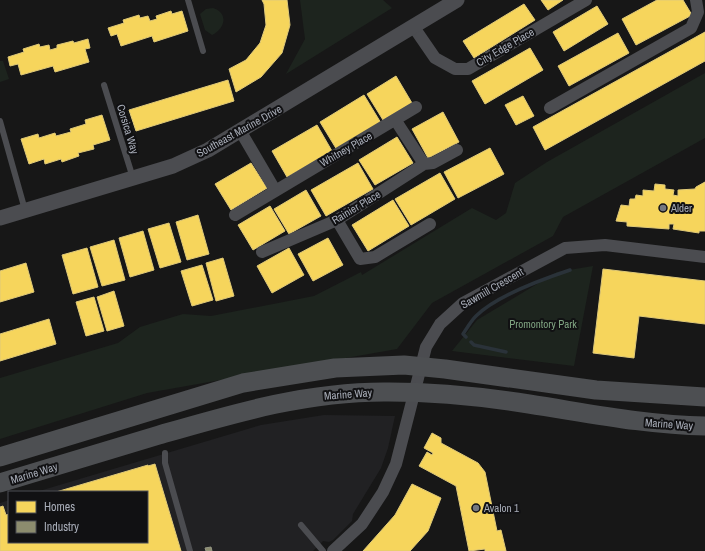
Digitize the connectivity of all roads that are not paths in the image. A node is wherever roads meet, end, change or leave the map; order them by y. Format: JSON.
{"nodes":[{"id":1,"x":188,"y":0,"type":"edge"},
{"id":2,"x":586,"y":0,"type":"edge"},
{"id":3,"x":696,"y":0,"type":"edge"},
{"id":4,"x":454,"y":1,"type":"edge"},
{"id":5,"x":413,"y":26,"type":"junction"},
{"id":6,"x":203,"y":51,"type":"dead end"},
{"id":7,"x":104,"y":85,"type":"dead end"},
{"id":8,"x":416,"y":107,"type":"dead end"},
{"id":9,"x":550,"y":108,"type":"dead end"},
{"id":10,"x":0,"y":121,"type":"edge"},
{"id":11,"x":396,"y":121,"type":"junction"},
{"id":12,"x":241,"y":132,"type":"junction"},
{"id":13,"x":457,"y":150,"type":"dead end"},
{"id":14,"x":424,"y":164,"type":"junction"},
{"id":15,"x":132,"y":178,"type":"junction"},
{"id":16,"x":275,"y":190,"type":"junction"},
{"id":17,"x":25,"y":210,"type":"junction"},
{"id":18,"x":234,"y":215,"type":"dead end"},
{"id":19,"x":0,"y":218,"type":"edge"},
{"id":20,"x":337,"y":220,"type":"junction"},
{"id":21,"x":430,"y":224,"type":"dead end"},
{"id":22,"x":262,"y":252,"type":"dead end"},
{"id":23,"x":705,"y":256,"type":"edge"},
{"id":24,"x":421,"y":367,"type":"junction"},
{"id":25,"x":414,"y":393,"type":"junction"},
{"id":26,"x":705,"y":397,"type":"edge"},
{"id":27,"x":705,"y":426,"type":"edge"},
{"id":28,"x":165,"y":453,"type":"dead end"},
{"id":29,"x":0,"y":457,"type":"edge"},
{"id":30,"x":0,"y":483,"type":"edge"},
{"id":31,"x":301,"y":525,"type":"dead end"},
{"id":32,"x":190,"y":551,"type":"edge"},
{"id":33,"x":323,"y":551,"type":"edge"},
{"id":34,"x":333,"y":551,"type":"edge"}],
"edges":[{"from":1,"to":6,"type":"lane"},
{"from":2,"to":5,"type":"street","name":"City Edge Place"},
{"from":3,"to":9,"type":"street"},
{"from":4,"to":5,"type":"street","name":"Southeast Marine Drive"},
{"from":5,"to":12,"type":"street","name":"Southeast Marine Drive"},
{"from":7,"to":15,"type":"lane","name":"Corsica Way"},
{"from":8,"to":11,"type":"street","name":"Whitney Place"},
{"from":10,"to":17,"type":"lane"},
{"from":11,"to":14,"type":"street"},
{"from":11,"to":16,"type":"street","name":"Whitney Place"},
{"from":12,"to":15,"type":"street","name":"Southeast Marine Drive"},
{"from":12,"to":16,"type":"street"},
{"from":13,"to":14,"type":"street","name":"Rainier Place"},
{"from":14,"to":20,"type":"street","name":"Rainier Place"},
{"from":15,"to":17,"type":"street","name":"Southeast Marine Drive"},
{"from":16,"to":18,"type":"street","name":"Whitney Place"},
{"from":17,"to":19,"type":"street","name":"Southeast Marine Drive"},
{"from":20,"to":21,"type":"street"},
{"from":20,"to":22,"type":"street","name":"Rainier Place"},
{"from":23,"to":24,"type":"street","name":"Sawmill Crescent"},
{"from":24,"to":25,"type":"street","name":"Sawmill Crescent"},
{"from":24,"to":26,"type":"main road"},
{"from":24,"to":29,"type":"main road"},
{"from":25,"to":27,"type":"main road","name":"Marine Way"},
{"from":25,"to":30,"type":"main road","name":"Marine Way"},
{"from":25,"to":34,"type":"street","name":"Sawmill Crescent"},
{"from":28,"to":32,"type":"lane"},
{"from":31,"to":33,"type":"lane"}]}
